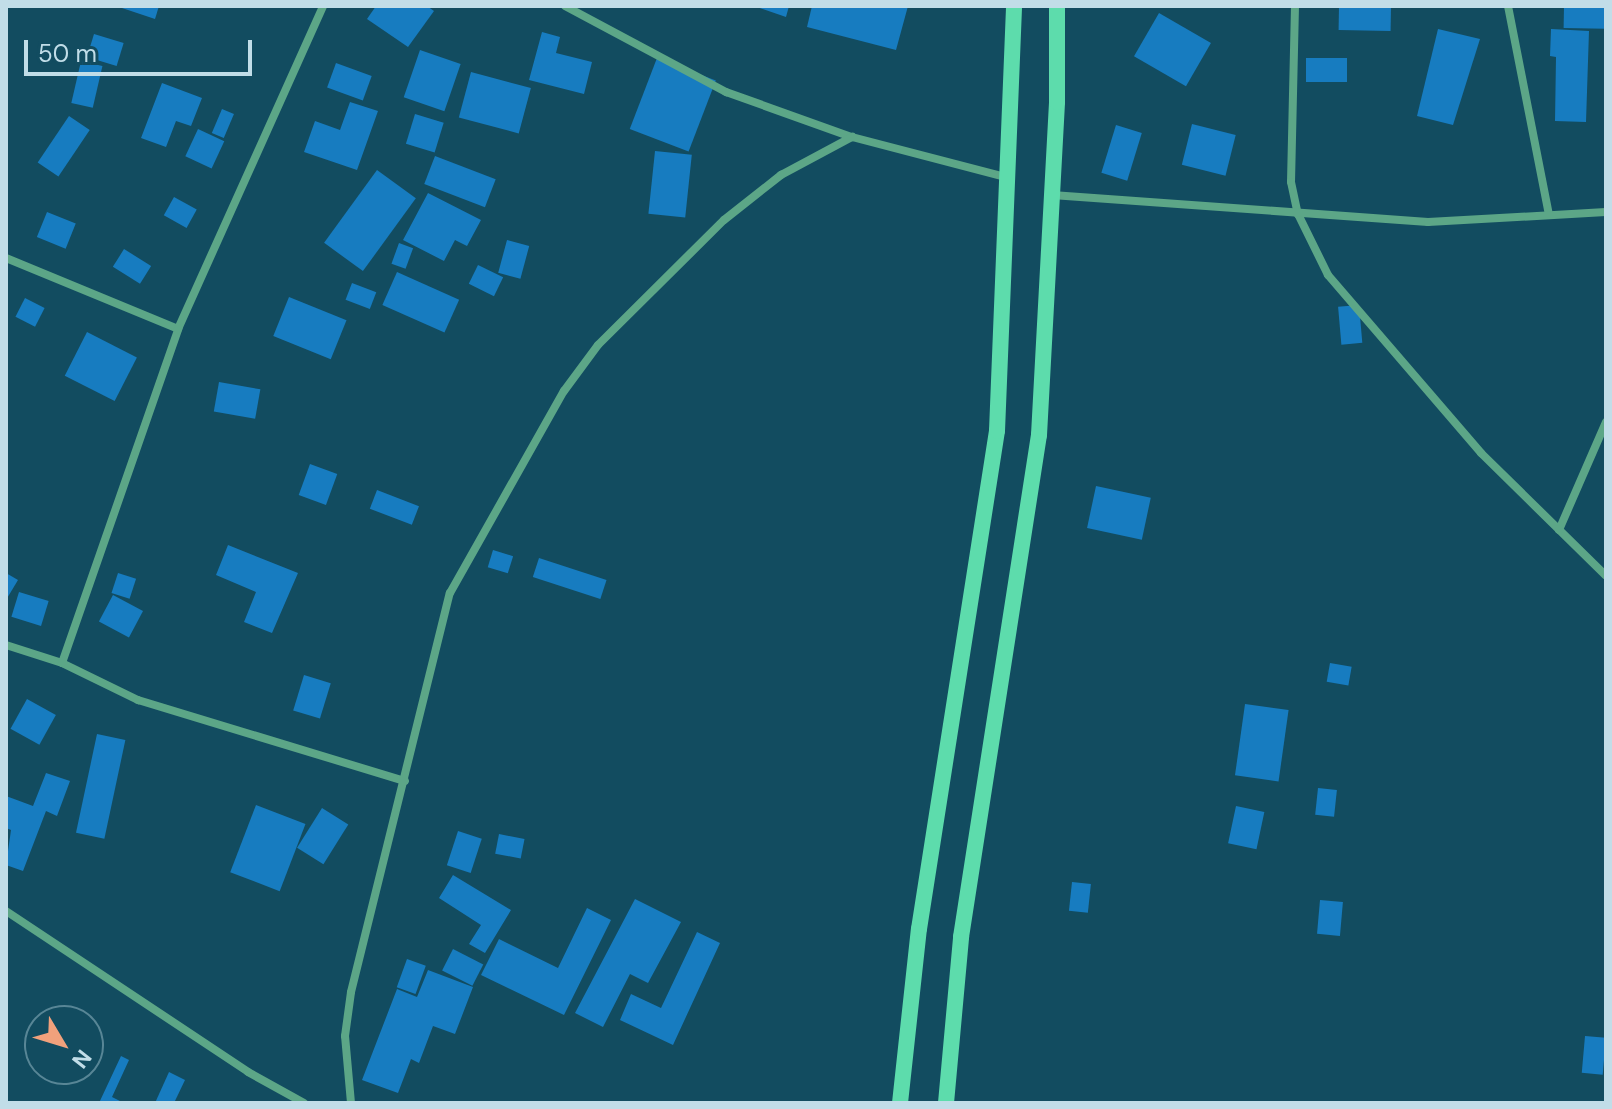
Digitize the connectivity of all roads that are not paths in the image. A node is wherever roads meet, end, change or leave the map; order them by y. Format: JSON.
{"nodes":[{"id":1,"x":323,"y":6,"type":"edge"},
{"id":2,"x":565,"y":6,"type":"edge"},
{"id":3,"x":1014,"y":6,"type":"edge"},
{"id":4,"x":1057,"y":6,"type":"edge"},
{"id":5,"x":1295,"y":6,"type":"edge"},
{"id":6,"x":1508,"y":6,"type":"edge"},
{"id":7,"x":852,"y":137,"type":"junction"},
{"id":8,"x":1010,"y":178,"type":"junction"},
{"id":9,"x":1052,"y":195,"type":"junction"},
{"id":10,"x":1606,"y":212,"type":"edge"},
{"id":11,"x":1298,"y":214,"type":"junction"},
{"id":12,"x":1549,"y":215,"type":"junction"},
{"id":13,"x":6,"y":258,"type":"edge"},
{"id":14,"x":178,"y":329,"type":"junction"},
{"id":15,"x":1606,"y":422,"type":"edge"},
{"id":16,"x":1559,"y":530,"type":"junction"},
{"id":17,"x":1606,"y":576,"type":"edge"},
{"id":18,"x":6,"y":645,"type":"edge"},
{"id":19,"x":62,"y":663,"type":"junction"},
{"id":20,"x":405,"y":781,"type":"junction"},
{"id":21,"x":6,"y":911,"type":"edge"},
{"id":22,"x":304,"y":1103,"type":"edge"},
{"id":23,"x":351,"y":1103,"type":"edge"},
{"id":24,"x":900,"y":1103,"type":"edge"},
{"id":25,"x":946,"y":1103,"type":"edge"}],
"edges":[{"from":1,"to":14,"type":"street"},
{"from":2,"to":7,"type":"street"},
{"from":3,"to":8,"type":"main road"},
{"from":4,"to":9,"type":"main road"},
{"from":5,"to":11,"type":"street"},
{"from":6,"to":12,"type":"street"},
{"from":7,"to":8,"type":"street"},
{"from":7,"to":20,"type":"street"},
{"from":8,"to":24,"type":"main road"},
{"from":9,"to":11,"type":"street"},
{"from":9,"to":25,"type":"main road"},
{"from":10,"to":12,"type":"street"},
{"from":11,"to":12,"type":"street"},
{"from":11,"to":16,"type":"street"},
{"from":13,"to":14,"type":"street"},
{"from":14,"to":19,"type":"street"},
{"from":15,"to":16,"type":"street"},
{"from":16,"to":17,"type":"street"},
{"from":18,"to":19,"type":"street"},
{"from":19,"to":20,"type":"street"},
{"from":20,"to":23,"type":"street"},
{"from":21,"to":22,"type":"street"}]}
